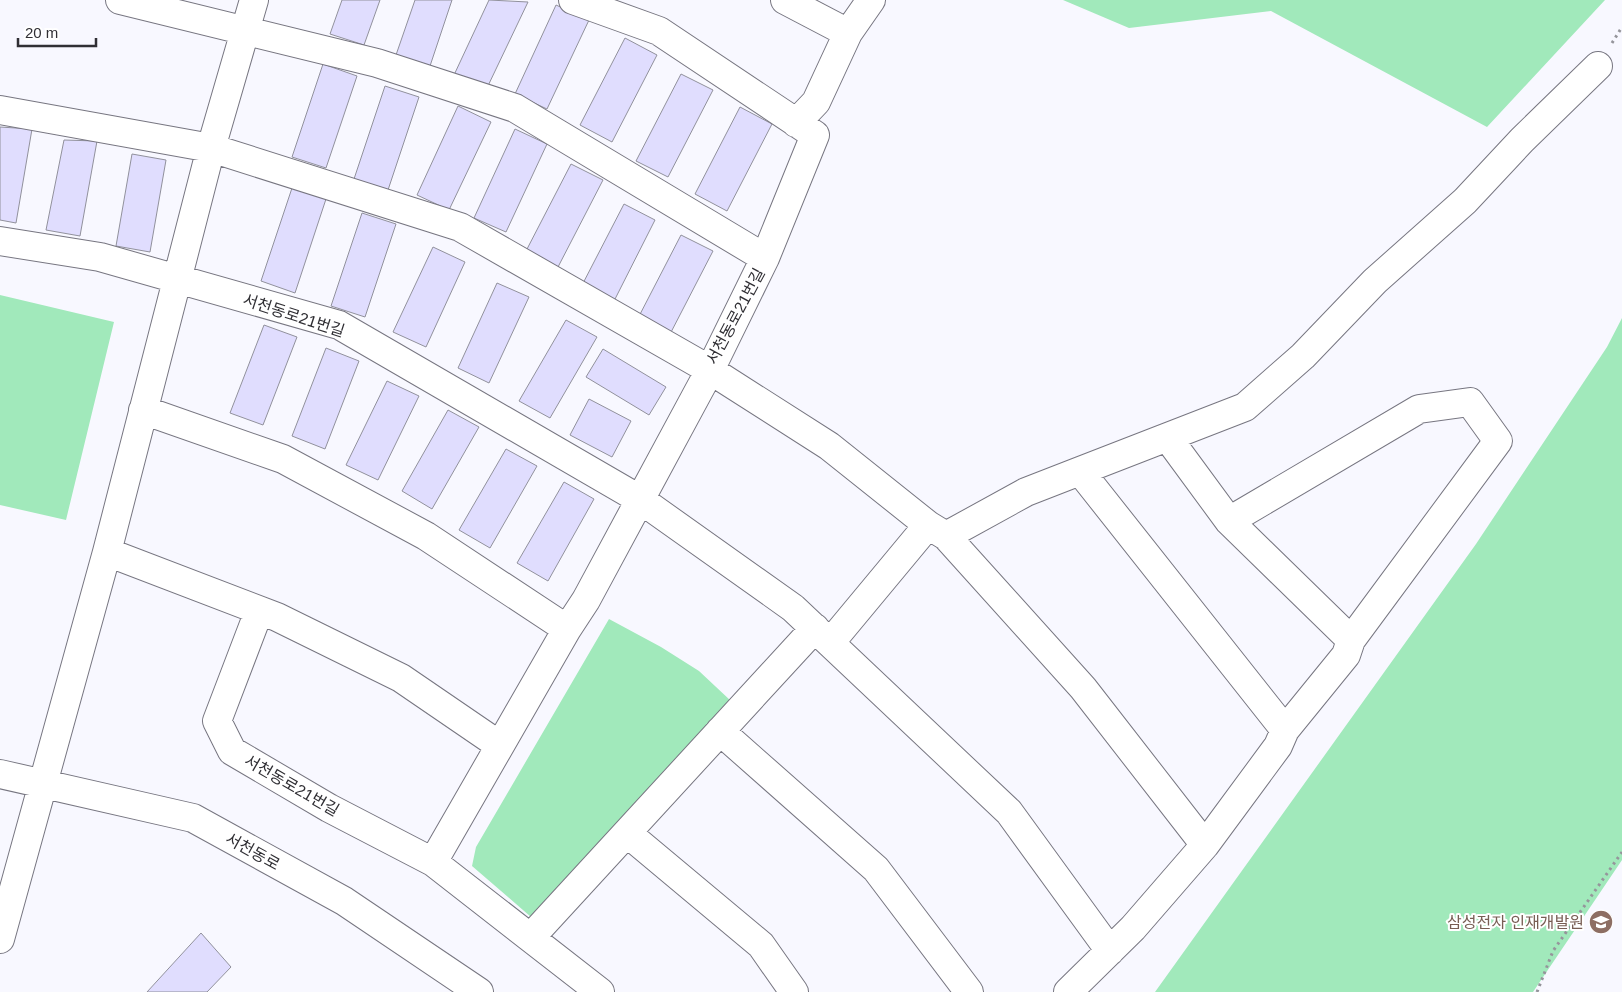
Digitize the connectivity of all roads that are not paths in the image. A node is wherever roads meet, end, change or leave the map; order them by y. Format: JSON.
{"nodes":[{"id":1,"x":120,"y":0,"type":"edge"},
{"id":2,"x":254,"y":0,"type":"edge"},
{"id":3,"x":572,"y":0,"type":"edge"},
{"id":4,"x":785,"y":0,"type":"edge"},
{"id":5,"x":871,"y":0,"type":"edge"},
{"id":6,"x":245,"y":30,"type":"junction"},
{"id":7,"x":848,"y":33,"type":"junction"},
{"id":8,"x":1598,"y":66,"type":"dead end"},
{"id":9,"x":0,"y":110,"type":"edge"},
{"id":10,"x":796,"y":123,"type":"junction"},
{"id":11,"x":211,"y":148,"type":"junction"},
{"id":12,"x":0,"y":241,"type":"edge"},
{"id":13,"x":765,"y":258,"type":"junction"},
{"id":14,"x":178,"y":279,"type":"junction"},
{"id":15,"x":710,"y":370,"type":"junction"},
{"id":16,"x":143,"y":410,"type":"junction"},
{"id":17,"x":1168,"y":438,"type":"junction"},
{"id":18,"x":1080,"y":471,"type":"junction"},
{"id":19,"x":641,"y":500,"type":"junction"},
{"id":20,"x":1229,"y":521,"type":"junction"},
{"id":21,"x":937,"y":530,"type":"junction"},
{"id":22,"x":107,"y":552,"type":"junction"},
{"id":23,"x":259,"y":610,"type":"junction"},
{"id":24,"x":566,"y":629,"type":"junction"},
{"id":25,"x":822,"y":635,"type":"junction"},
{"id":26,"x":1351,"y":640,"type":"junction"},
{"id":27,"x":1285,"y":730,"type":"junction"},
{"id":28,"x":720,"y":731,"type":"junction"},
{"id":29,"x":499,"y":745,"type":"junction"},
{"id":30,"x":0,"y":774,"type":"edge"},
{"id":31,"x":43,"y":784,"type":"junction"},
{"id":32,"x":627,"y":833,"type":"junction"},
{"id":33,"x":1205,"y":845,"type":"junction"},
{"id":34,"x":433,"y":862,"type":"junction"},
{"id":35,"x":531,"y":937,"type":"junction"},
{"id":36,"x":0,"y":940,"type":"edge"},
{"id":37,"x":1110,"y":951,"type":"junction"},
{"id":38,"x":479,"y":992,"type":"edge"},
{"id":39,"x":600,"y":992,"type":"edge"},
{"id":40,"x":794,"y":992,"type":"edge"},
{"id":41,"x":969,"y":992,"type":"edge"},
{"id":42,"x":1068,"y":992,"type":"edge"}],
"edges":[{"from":1,"to":6,"type":"street","name":"서천동로21번길"},
{"from":2,"to":6,"type":"street"},
{"from":3,"to":10,"type":"street","name":"서천동로21번길"},
{"from":4,"to":7,"type":"street"},
{"from":5,"to":7,"type":"street"},
{"from":6,"to":11,"type":"street"},
{"from":6,"to":13,"type":"street","name":"서천동로21번길"},
{"from":7,"to":10,"type":"street"},
{"from":8,"to":17,"type":"street"},
{"from":9,"to":11,"type":"street","name":"서천동로21번길"},
{"from":10,"to":13,"type":"street","name":"서천동로21번길"},
{"from":11,"to":14,"type":"street"},
{"from":11,"to":15,"type":"street","name":"서천동로21번길"},
{"from":12,"to":14,"type":"street","name":"서천동로21번길"},
{"from":13,"to":15,"type":"street","name":"서천동로21번길"},
{"from":14,"to":16,"type":"street"},
{"from":14,"to":19,"type":"street","name":"서천동로21번길"},
{"from":15,"to":19,"type":"street"},
{"from":15,"to":21,"type":"street"},
{"from":16,"to":22,"type":"street"},
{"from":16,"to":24,"type":"street"},
{"from":17,"to":18,"type":"street"},
{"from":17,"to":20,"type":"street"},
{"from":18,"to":21,"type":"street"},
{"from":18,"to":27,"type":"street"},
{"from":19,"to":24,"type":"street"},
{"from":19,"to":25,"type":"street","name":"서천동로21번길"},
{"from":20,"to":26,"type":"street"},
{"from":20,"to":26,"type":"street"},
{"from":21,"to":25,"type":"street"},
{"from":21,"to":33,"type":"street"},
{"from":22,"to":23,"type":"street"},
{"from":22,"to":31,"type":"street"},
{"from":23,"to":29,"type":"street"},
{"from":23,"to":34,"type":"street","name":"서천동로21번길"},
{"from":24,"to":29,"type":"street"},
{"from":25,"to":28,"type":"street"},
{"from":25,"to":37,"type":"street","name":"서천동로21번길"},
{"from":26,"to":27,"type":"street"},
{"from":27,"to":33,"type":"street"},
{"from":28,"to":32,"type":"street"},
{"from":28,"to":41,"type":"street"},
{"from":29,"to":34,"type":"street"},
{"from":30,"to":31,"type":"street","name":"서천동로"},
{"from":31,"to":36,"type":"street"},
{"from":31,"to":38,"type":"street","name":"서천동로"},
{"from":32,"to":35,"type":"street"},
{"from":32,"to":40,"type":"street"},
{"from":33,"to":37,"type":"street"},
{"from":34,"to":35,"type":"street","name":"서천동로21번길"},
{"from":35,"to":39,"type":"street","name":"서천동로21번길"},
{"from":37,"to":42,"type":"street"}]}
